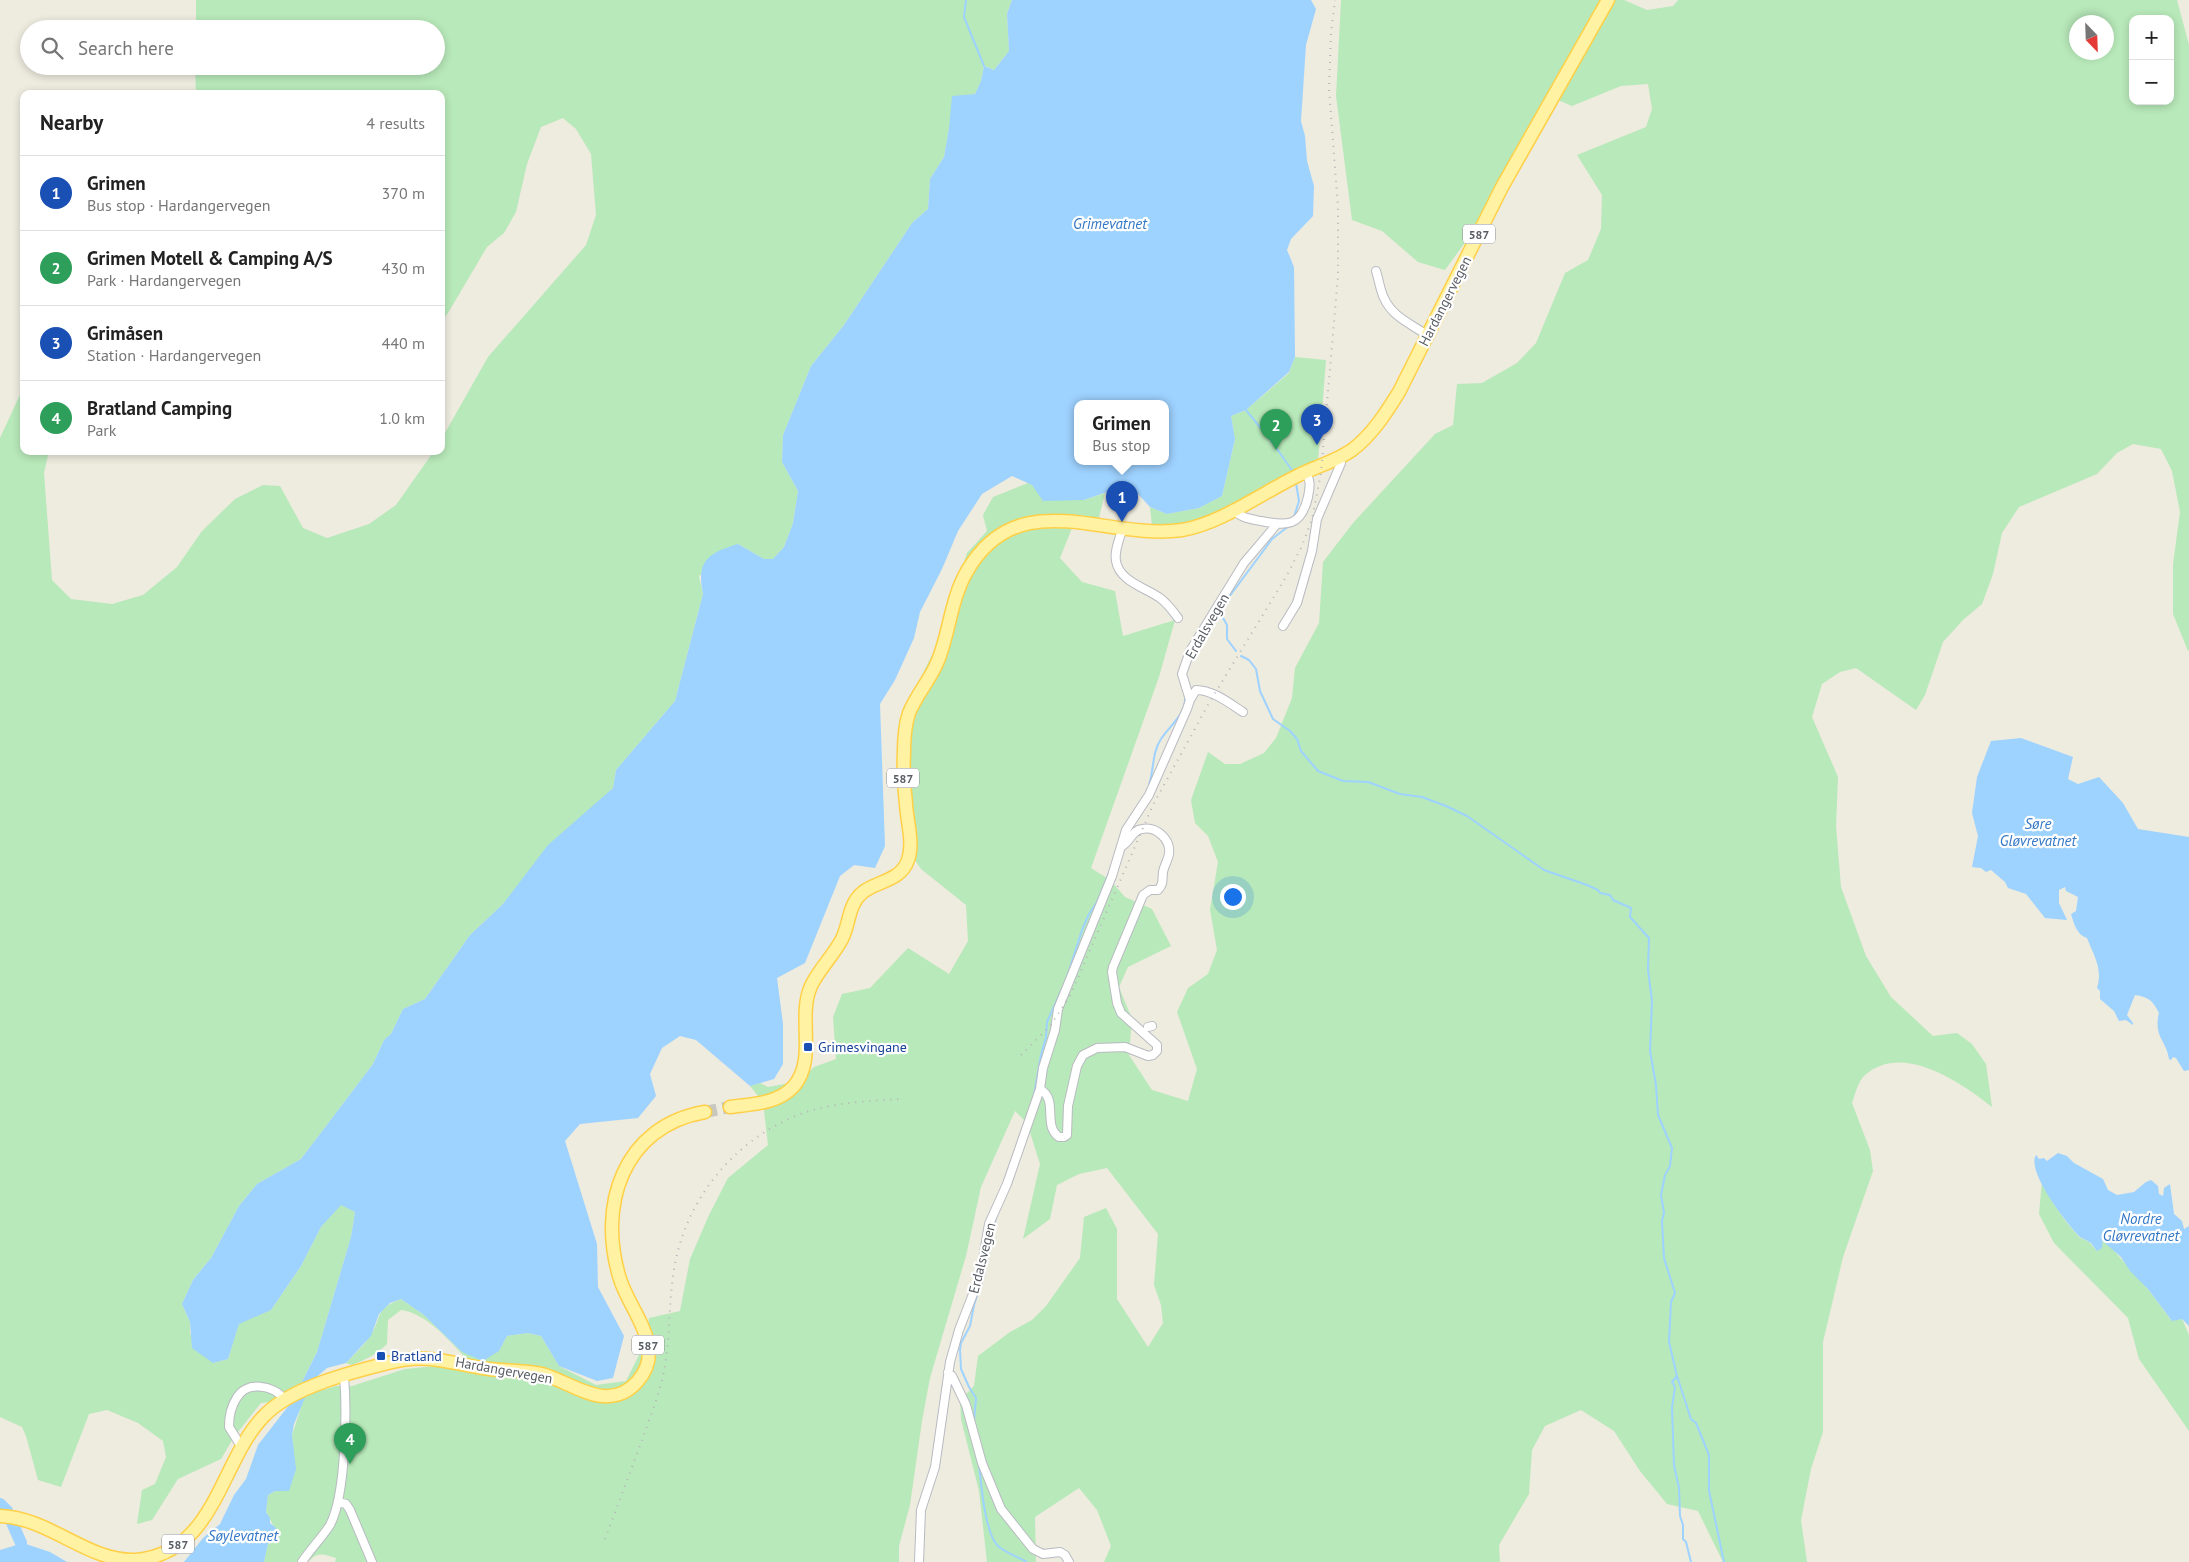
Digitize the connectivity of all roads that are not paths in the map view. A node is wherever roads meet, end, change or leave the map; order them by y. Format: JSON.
{"nodes":[{"id":1,"x":1608,"y":0,"type":"edge"},
{"id":2,"x":1376,"y":271,"type":"dead end"},
{"id":3,"x":1428,"y":336,"type":"junction"},
{"id":4,"x":1339,"y":457,"type":"junction"},
{"id":5,"x":1298,"y":476,"type":"junction"},
{"id":6,"x":1233,"y":509,"type":"junction"},
{"id":7,"x":1285,"y":523,"type":"junction"},
{"id":8,"x":1123,"y":527,"type":"junction"},
{"id":9,"x":1178,"y":618,"type":"dead end"},
{"id":10,"x":1284,"y":626,"type":"dead end"},
{"id":11,"x":1190,"y":700,"type":"junction"},
{"id":12,"x":1243,"y":712,"type":"dead end"},
{"id":13,"x":1122,"y":846,"type":"junction"},
{"id":14,"x":1040,"y":1089,"type":"junction"},
{"id":15,"x":730,"y":1107,"type":"tunnel mouth"},
{"id":16,"x":705,"y":1112,"type":"tunnel mouth"},
{"id":17,"x":948,"y":1372,"type":"junction"},
{"id":18,"x":344,"y":1376,"type":"junction"},
{"id":19,"x":288,"y":1397,"type":"junction"},
{"id":20,"x":241,"y":1446,"type":"junction"},
{"id":21,"x":338,"y":1502,"type":"junction"},
{"id":22,"x":0,"y":1516,"type":"edge"},
{"id":23,"x":302,"y":1562,"type":"edge"},
{"id":24,"x":372,"y":1562,"type":"edge"},
{"id":25,"x":919,"y":1562,"type":"edge"},
{"id":26,"x":1069,"y":1562,"type":"edge"}],
"edges":[{"from":1,"to":3,"type":"main road","name":"Hardangervegen","number":"587"},
{"from":2,"to":3,"type":"street"},
{"from":3,"to":4,"type":"main road","name":"Hardangervegen","number":"587"},
{"from":4,"to":5,"type":"main road","name":"Hardangervegen","number":"587"},
{"from":4,"to":10,"type":"street"},
{"from":5,"to":6,"type":"main road","name":"Hardangervegen","number":"587"},
{"from":5,"to":7,"type":"street","name":"Erdalsvegen"},
{"from":6,"to":7,"type":"street"},
{"from":6,"to":8,"type":"main road","name":"Hardangervegen","number":"587"},
{"from":7,"to":11,"type":"street","name":"Erdalsvegen"},
{"from":8,"to":9,"type":"street"},
{"from":8,"to":15,"type":"main road","name":"Hardangervegen","number":"587"},
{"from":11,"to":12,"type":"street"},
{"from":11,"to":13,"type":"street","name":"Erdalsvegen"},
{"from":13,"to":14,"type":"street","name":"Erdalsvegen"},
{"from":13,"to":14,"type":"street","name":"Erdalsvegen"},
{"from":14,"to":17,"type":"street","name":"Erdalsvegen"},
{"from":16,"to":18,"type":"main road","name":"Hardangervegen","number":"587"},
{"from":17,"to":25,"type":"street","name":"Erdalsvegen"},
{"from":17,"to":26,"type":"street"},
{"from":18,"to":19,"type":"main road","name":"Hardangervegen","number":"587"},
{"from":18,"to":21,"type":"street"},
{"from":19,"to":20,"type":"main road","number":"587"},
{"from":19,"to":20,"type":"street"},
{"from":20,"to":22,"type":"main road","number":"587"},
{"from":21,"to":23,"type":"street"},
{"from":21,"to":24,"type":"street"}]}
